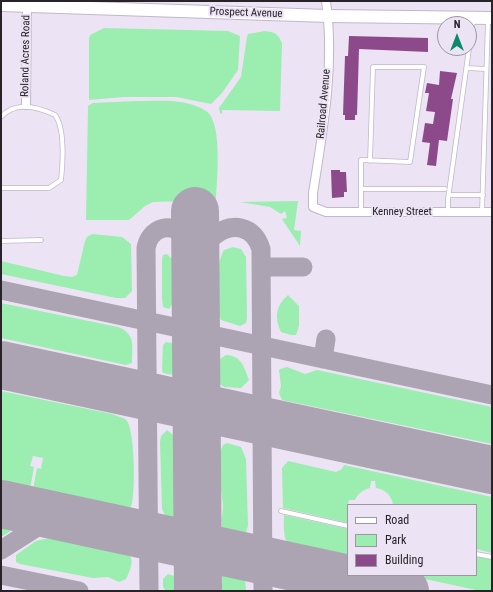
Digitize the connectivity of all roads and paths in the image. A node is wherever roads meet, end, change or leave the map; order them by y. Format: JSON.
{"nodes":[{"id":1,"x":326,"y":1,"type":"edge"},
{"id":2,"x":74,"y":4,"type":"edge"},
{"id":3,"x":1,"y":5,"type":"edge"},
{"id":4,"x":27,"y":6,"type":"junction"},
{"id":5,"x":328,"y":16,"type":"junction"},
{"id":6,"x":437,"y":17,"type":"edge"},
{"id":7,"x":477,"y":17,"type":"edge"},
{"id":8,"x":490,"y":18,"type":"edge"},
{"id":9,"x":468,"y":56,"type":"edge"},
{"id":10,"x":467,"y":68,"type":"junction"},
{"id":11,"x":486,"y":69,"type":"junction"},
{"id":12,"x":26,"y":105,"type":"junction"},
{"id":13,"x":1,"y":117,"type":"edge"},
{"id":14,"x":370,"y":160,"type":"junction"},
{"id":15,"x":1,"y":188,"type":"edge"},
{"id":16,"x":445,"y":189,"type":"dead end"},
{"id":17,"x":361,"y":190,"type":"junction"},
{"id":18,"x":449,"y":195,"type":"junction"},
{"id":19,"x":483,"y":195,"type":"junction"},
{"id":20,"x":313,"y":207,"type":"joint"},
{"id":21,"x":362,"y":212,"type":"junction"},
{"id":22,"x":448,"y":212,"type":"junction"},
{"id":23,"x":482,"y":212,"type":"junction"},
{"id":24,"x":492,"y":212,"type":"edge"},
{"id":25,"x":41,"y":240,"type":"dead end"},
{"id":26,"x":1,"y":241,"type":"edge"},
{"id":27,"x":281,"y":512,"type":"dead end"},
{"id":28,"x":347,"y":526,"type":"edge"},
{"id":29,"x":477,"y":554,"type":"edge"},
{"id":30,"x":492,"y":557,"type":"edge"}],
"edges":[{"from":1,"to":5,"type":"street","name":"Railroad Avenue"},
{"from":2,"to":4,"type":"main road","name":"Prospect Avenue"},
{"from":2,"to":5,"type":"main road","name":"Prospect Avenue"},
{"from":3,"to":4,"type":"main road","name":"Prospect Avenue"},
{"from":4,"to":12,"type":"street","name":"Roland Acres Road"},
{"from":5,"to":6,"type":"main road","name":"Prospect Avenue"},
{"from":5,"to":20,"type":"street","name":"Railroad Avenue"},
{"from":7,"to":8,"type":"main road","name":"Prospect Avenue"},
{"from":8,"to":11,"type":"lane"},
{"from":9,"to":10,"type":"lane"},
{"from":10,"to":11,"type":"lane"},
{"from":10,"to":18,"type":"lane"},
{"from":11,"to":19,"type":"lane"},
{"from":12,"to":13,"type":"lane"},
{"from":12,"to":15,"type":"lane"},
{"from":14,"to":14,"type":"lane"},
{"from":14,"to":17,"type":"lane"},
{"from":16,"to":17,"type":"lane"},
{"from":17,"to":21,"type":"lane"},
{"from":18,"to":19,"type":"lane"},
{"from":18,"to":22,"type":"lane"},
{"from":19,"to":23,"type":"lane"},
{"from":20,"to":21,"type":"street","name":"Kenney Street"},
{"from":21,"to":22,"type":"street","name":"Kenney Street"},
{"from":22,"to":23,"type":"street","name":"Kenney Street"},
{"from":23,"to":24,"type":"street","name":"Kenney Street"},
{"from":25,"to":26,"type":"lane"},
{"from":27,"to":28,"type":"lane"},
{"from":29,"to":30,"type":"lane"}]}
